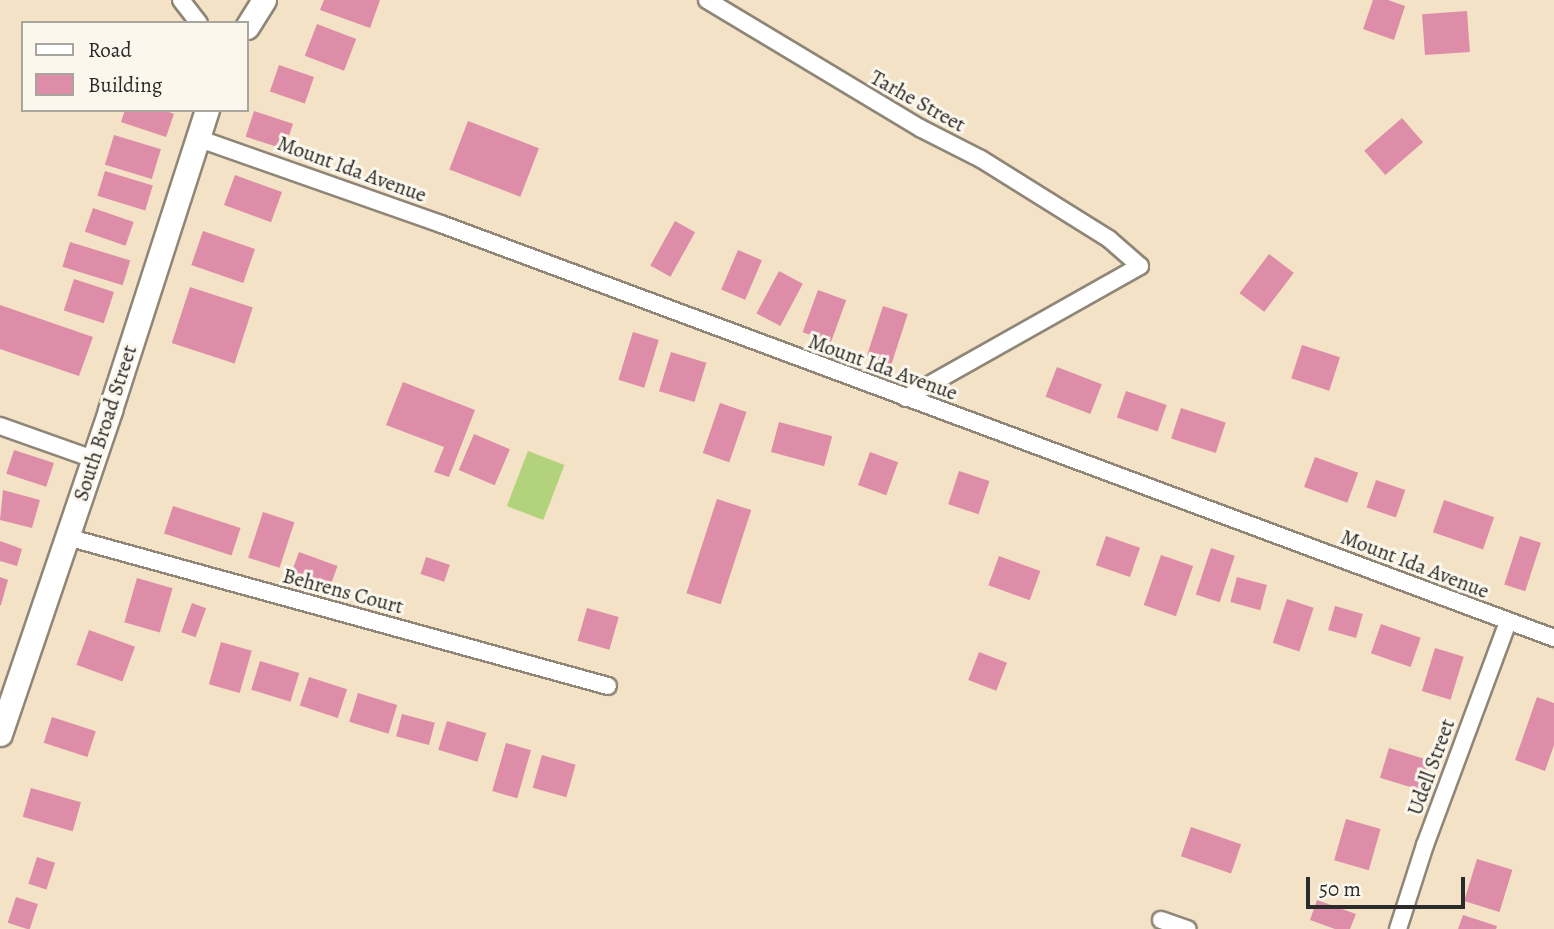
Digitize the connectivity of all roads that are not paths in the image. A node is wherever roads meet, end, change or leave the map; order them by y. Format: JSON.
{"nodes":[{"id":1,"x":181,"y":0,"type":"edge"},
{"id":2,"x":264,"y":0,"type":"edge"},
{"id":3,"x":707,"y":0,"type":"edge"},
{"id":4,"x":198,"y":21,"type":"edge"},
{"id":5,"x":248,"y":25,"type":"edge"},
{"id":6,"x":206,"y":112,"type":"edge"},
{"id":7,"x":197,"y":138,"type":"junction"},
{"id":8,"x":906,"y":398,"type":"junction"},
{"id":9,"x":0,"y":426,"type":"edge"},
{"id":10,"x":93,"y":459,"type":"junction"},
{"id":11,"x":67,"y":537,"type":"junction"},
{"id":12,"x":1508,"y":622,"type":"junction"},
{"id":13,"x":1554,"y":638,"type":"edge"},
{"id":14,"x":608,"y":686,"type":"dead end"},
{"id":15,"x":0,"y":734,"type":"edge"},
{"id":16,"x":1161,"y":920,"type":"dead end"},
{"id":17,"x":1187,"y":929,"type":"edge"},
{"id":18,"x":1398,"y":929,"type":"edge"}],
"edges":[{"from":1,"to":4,"type":"street"},
{"from":2,"to":5,"type":"street"},
{"from":3,"to":8,"type":"street","name":"Tarhe Street"},
{"from":6,"to":7,"type":"street","name":"South Broad Street"},
{"from":7,"to":8,"type":"street","name":"Mount Ida Avenue"},
{"from":7,"to":10,"type":"street","name":"South Broad Street"},
{"from":8,"to":12,"type":"street","name":"Mount Ida Avenue"},
{"from":9,"to":10,"type":"street"},
{"from":10,"to":11,"type":"street","name":"South Broad Street"},
{"from":11,"to":14,"type":"street","name":"Behrens Court"},
{"from":11,"to":15,"type":"street","name":"South Broad Street"},
{"from":12,"to":13,"type":"street","name":"Mount Ida Avenue"},
{"from":12,"to":18,"type":"street","name":"Udell Street"},
{"from":16,"to":17,"type":"street"}]}
